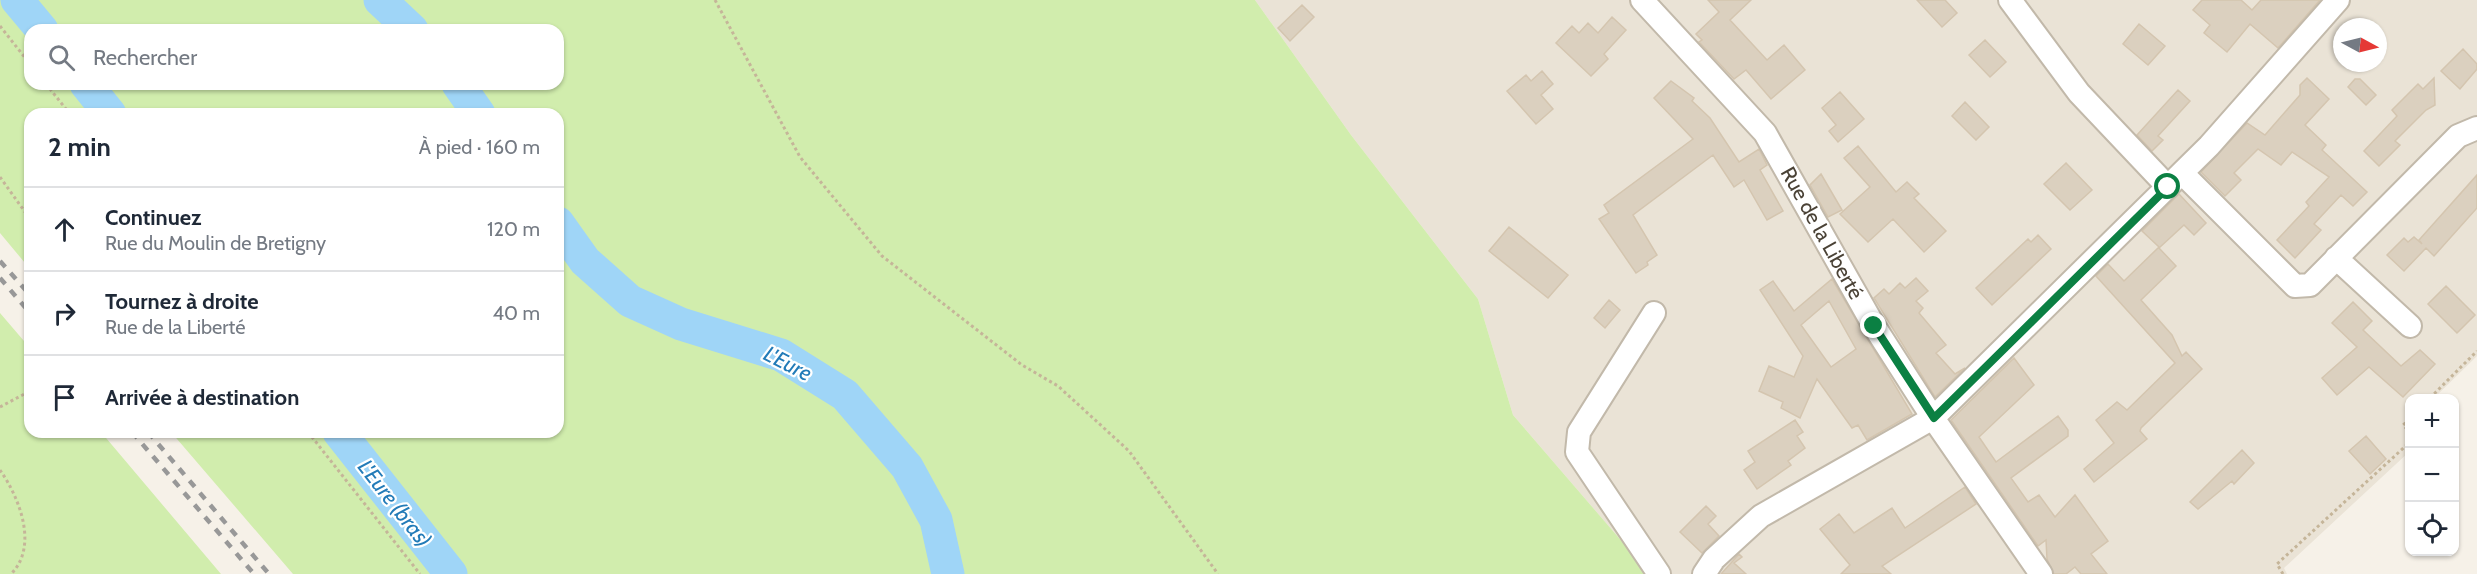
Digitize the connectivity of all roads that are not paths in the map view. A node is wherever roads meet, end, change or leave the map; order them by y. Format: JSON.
{"nodes":[{"id":1,"x":1641,"y":0,"type":"edge"},
{"id":2,"x":2010,"y":0,"type":"edge"},
{"id":3,"x":2338,"y":0,"type":"edge"},
{"id":4,"x":2476,"y":130,"type":"edge"},
{"id":5,"x":2175,"y":180,"type":"junction"},
{"id":6,"x":2336,"y":258,"type":"junction"},
{"id":7,"x":1654,"y":313,"type":"dead end"},
{"id":8,"x":2410,"y":326,"type":"dead end"},
{"id":9,"x":1934,"y":418,"type":"junction"},
{"id":10,"x":1659,"y":574,"type":"edge"},
{"id":11,"x":1704,"y":574,"type":"edge"},
{"id":12,"x":2041,"y":574,"type":"edge"}],
"edges":[{"from":1,"to":9,"type":"street","name":"Rue de la Liberté"},
{"from":2,"to":5,"type":"street"},
{"from":3,"to":5,"type":"street"},
{"from":4,"to":6,"type":"street"},
{"from":5,"to":6,"type":"street"},
{"from":5,"to":9,"type":"street"},
{"from":6,"to":8,"type":"street"},
{"from":7,"to":10,"type":"street"},
{"from":9,"to":11,"type":"street"},
{"from":9,"to":12,"type":"street","name":"Rue de la Liberté"}]}
